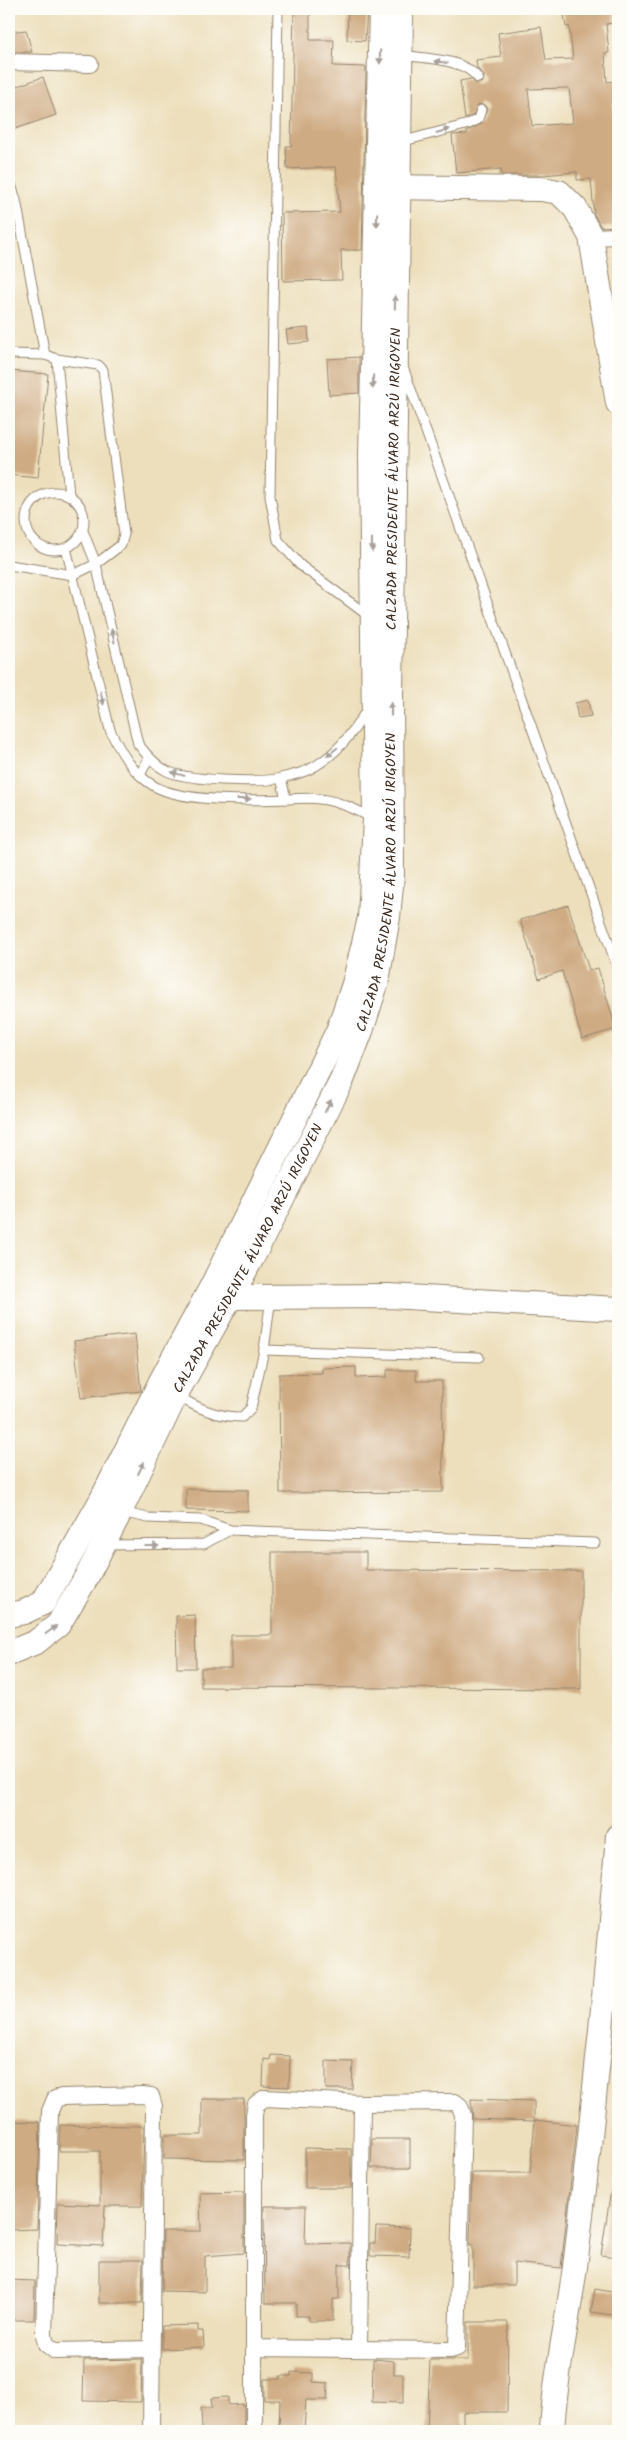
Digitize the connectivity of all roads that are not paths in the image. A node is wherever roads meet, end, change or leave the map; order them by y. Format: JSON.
{"nodes":[{"id":1,"x":278,"y":9,"type":"edge"},
{"id":2,"x":381,"y":9,"type":"edge"},
{"id":3,"x":400,"y":9,"type":"edge"},
{"id":4,"x":400,"y":55,"type":"junction"},
{"id":5,"x":9,"y":62,"type":"edge"},
{"id":6,"x":90,"y":64,"type":"dead end"},
{"id":7,"x":478,"y":78,"type":"dead end"},
{"id":8,"x":481,"y":110,"type":"dead end"},
{"id":9,"x":397,"y":142,"type":"junction"},
{"id":10,"x":9,"y":178,"type":"edge"},
{"id":11,"x":387,"y":187,"type":"junction"},
{"id":12,"x":618,"y":236,"type":"edge"},
{"id":13,"x":591,"y":237,"type":"junction"},
{"id":14,"x":395,"y":343,"type":"junction"},
{"id":15,"x":613,"y":346,"type":"edge"},
{"id":16,"x":9,"y":354,"type":"edge"},
{"id":17,"x":44,"y":355,"type":"junction"},
{"id":18,"x":57,"y":359,"type":"junction"},
{"id":19,"x":618,"y":403,"type":"edge"},
{"id":20,"x":69,"y":495,"type":"junction"},
{"id":21,"x":83,"y":531,"type":"junction"},
{"id":22,"x":66,"y":548,"type":"junction"},
{"id":23,"x":96,"y":564,"type":"junction"},
{"id":24,"x":9,"y":565,"type":"edge"},
{"id":25,"x":73,"y":575,"type":"junction"},
{"id":26,"x":373,"y":619,"type":"junction"},
{"id":27,"x":372,"y":700,"type":"junction"},
{"id":28,"x":149,"y":758,"type":"junction"},
{"id":29,"x":140,"y":775,"type":"junction"},
{"id":30,"x":281,"y":778,"type":"junction"},
{"id":31,"x":286,"y":799,"type":"junction"},
{"id":32,"x":383,"y":821,"type":"junction"},
{"id":33,"x":618,"y":969,"type":"edge"},
{"id":34,"x":220,"y":1293,"type":"junction"},
{"id":35,"x":271,"y":1297,"type":"junction"},
{"id":36,"x":618,"y":1309,"type":"edge"},
{"id":37,"x":264,"y":1350,"type":"junction"},
{"id":38,"x":479,"y":1357,"type":"dead end"},
{"id":39,"x":168,"y":1389,"type":"junction"},
{"id":40,"x":111,"y":1506,"type":"junction"},
{"id":41,"x":230,"y":1530,"type":"junction"},
{"id":42,"x":596,"y":1543,"type":"dead end"},
{"id":43,"x":103,"y":1545,"type":"junction"},
{"id":44,"x":9,"y":1615,"type":"edge"},
{"id":45,"x":9,"y":1653,"type":"edge"},
{"id":46,"x":618,"y":1836,"type":"edge"},
{"id":47,"x":362,"y":2103,"type":"junction"},
{"id":48,"x":255,"y":2348,"type":"junction"},
{"id":49,"x":359,"y":2348,"type":"junction"},
{"id":50,"x":151,"y":2349,"type":"junction"},
{"id":51,"x":151,"y":2431,"type":"edge"},
{"id":52,"x":254,"y":2431,"type":"edge"},
{"id":53,"x":552,"y":2431,"type":"edge"}],
"edges":[{"from":1,"to":26,"type":"lane"},
{"from":2,"to":11,"type":"main road","name":"CALZADA PRESIDENTE ÁLVARO ARZÚ IRIGOYEN","one_way":true},
{"from":3,"to":4,"type":"main road","name":"CALZADA PRESIDENTE ÁLVARO ARZÚ IRIGOYEN"},
{"from":7,"to":4,"type":"lane","one_way":true},
{"from":4,"to":9,"type":"main road","name":"CALZADA PRESIDENTE ÁLVARO ARZÚ IRIGOYEN"},
{"from":5,"to":6,"type":"street"},
{"from":9,"to":8,"type":"lane","one_way":true},
{"from":9,"to":11,"type":"main road","name":"CALZADA PRESIDENTE ÁLVARO ARZÚ IRIGOYEN"},
{"from":10,"to":17,"type":"lane"},
{"from":11,"to":13,"type":"main road"},
{"from":14,"to":11,"type":"main road","name":"CALZADA PRESIDENTE ÁLVARO ARZÚ IRIGOYEN","one_way":true},
{"from":11,"to":26,"type":"main road","name":"CALZADA PRESIDENTE ÁLVARO ARZÚ IRIGOYEN","one_way":true},
{"from":12,"to":13,"type":"street"},
{"from":13,"to":15,"type":"main road"},
{"from":32,"to":14,"type":"main road","name":"CALZADA PRESIDENTE ÁLVARO ARZÚ IRIGOYEN","one_way":true},
{"from":14,"to":33,"type":"lane"},
{"from":15,"to":19,"type":"main road"},
{"from":16,"to":17,"type":"lane"},
{"from":17,"to":18,"type":"lane"},
{"from":18,"to":20,"type":"lane"},
{"from":18,"to":23,"type":"lane"},
{"from":20,"to":21,"type":"lane"},
{"from":20,"to":22,"type":"lane"},
{"from":21,"to":22,"type":"lane"},
{"from":21,"to":23,"type":"lane"},
{"from":22,"to":25,"type":"lane"},
{"from":23,"to":25,"type":"lane"},
{"from":28,"to":23,"type":"lane","one_way":true},
{"from":24,"to":25,"type":"lane"},
{"from":25,"to":29,"type":"lane","one_way":true},
{"from":26,"to":27,"type":"main road","name":"CALZADA PRESIDENTE ÁLVARO ARZÚ IRIGOYEN"},
{"from":27,"to":30,"type":"lane","one_way":true},
{"from":27,"to":32,"type":"main road","name":"CALZADA PRESIDENTE ÁLVARO ARZÚ IRIGOYEN"},
{"from":28,"to":29,"type":"lane"},
{"from":30,"to":28,"type":"lane","one_way":true},
{"from":29,"to":31,"type":"lane","one_way":true},
{"from":30,"to":31,"type":"lane"},
{"from":31,"to":32,"type":"lane"},
{"from":32,"to":34,"type":"main road","name":"CALZADA PRESIDENTE ÁLVARO ARZÚ IRIGOYEN"},
{"from":34,"to":35,"type":"main road"},
{"from":34,"to":39,"type":"main road","name":"CALZADA PRESIDENTE ÁLVARO ARZÚ IRIGOYEN"},
{"from":35,"to":36,"type":"main road"},
{"from":35,"to":37,"type":"lane"},
{"from":37,"to":38,"type":"lane"},
{"from":37,"to":39,"type":"lane"},
{"from":39,"to":40,"type":"main road","name":"CALZADA PRESIDENTE ÁLVARO ARZÚ IRIGOYEN"},
{"from":40,"to":41,"type":"lane"},
{"from":40,"to":43,"type":"main road","name":"CALZADA PRESIDENTE ÁLVARO ARZÚ IRIGOYEN"},
{"from":40,"to":44,"type":"main road","name":"CALZADA PRESIDENTE ÁLVARO ARZÚ IRIGOYEN"},
{"from":41,"to":42,"type":"lane"},
{"from":43,"to":41,"type":"lane","one_way":true},
{"from":45,"to":43,"type":"main road","name":"CALZADA PRESIDENTE ÁLVARO ARZÚ IRIGOYEN","one_way":true},
{"from":46,"to":53,"type":"main road"},
{"from":47,"to":48,"type":"street"},
{"from":47,"to":49,"type":"street"},
{"from":47,"to":49,"type":"street"},
{"from":48,"to":49,"type":"street"},
{"from":48,"to":52,"type":"street"},
{"from":50,"to":50,"type":"street"},
{"from":50,"to":51,"type":"street"}]}
